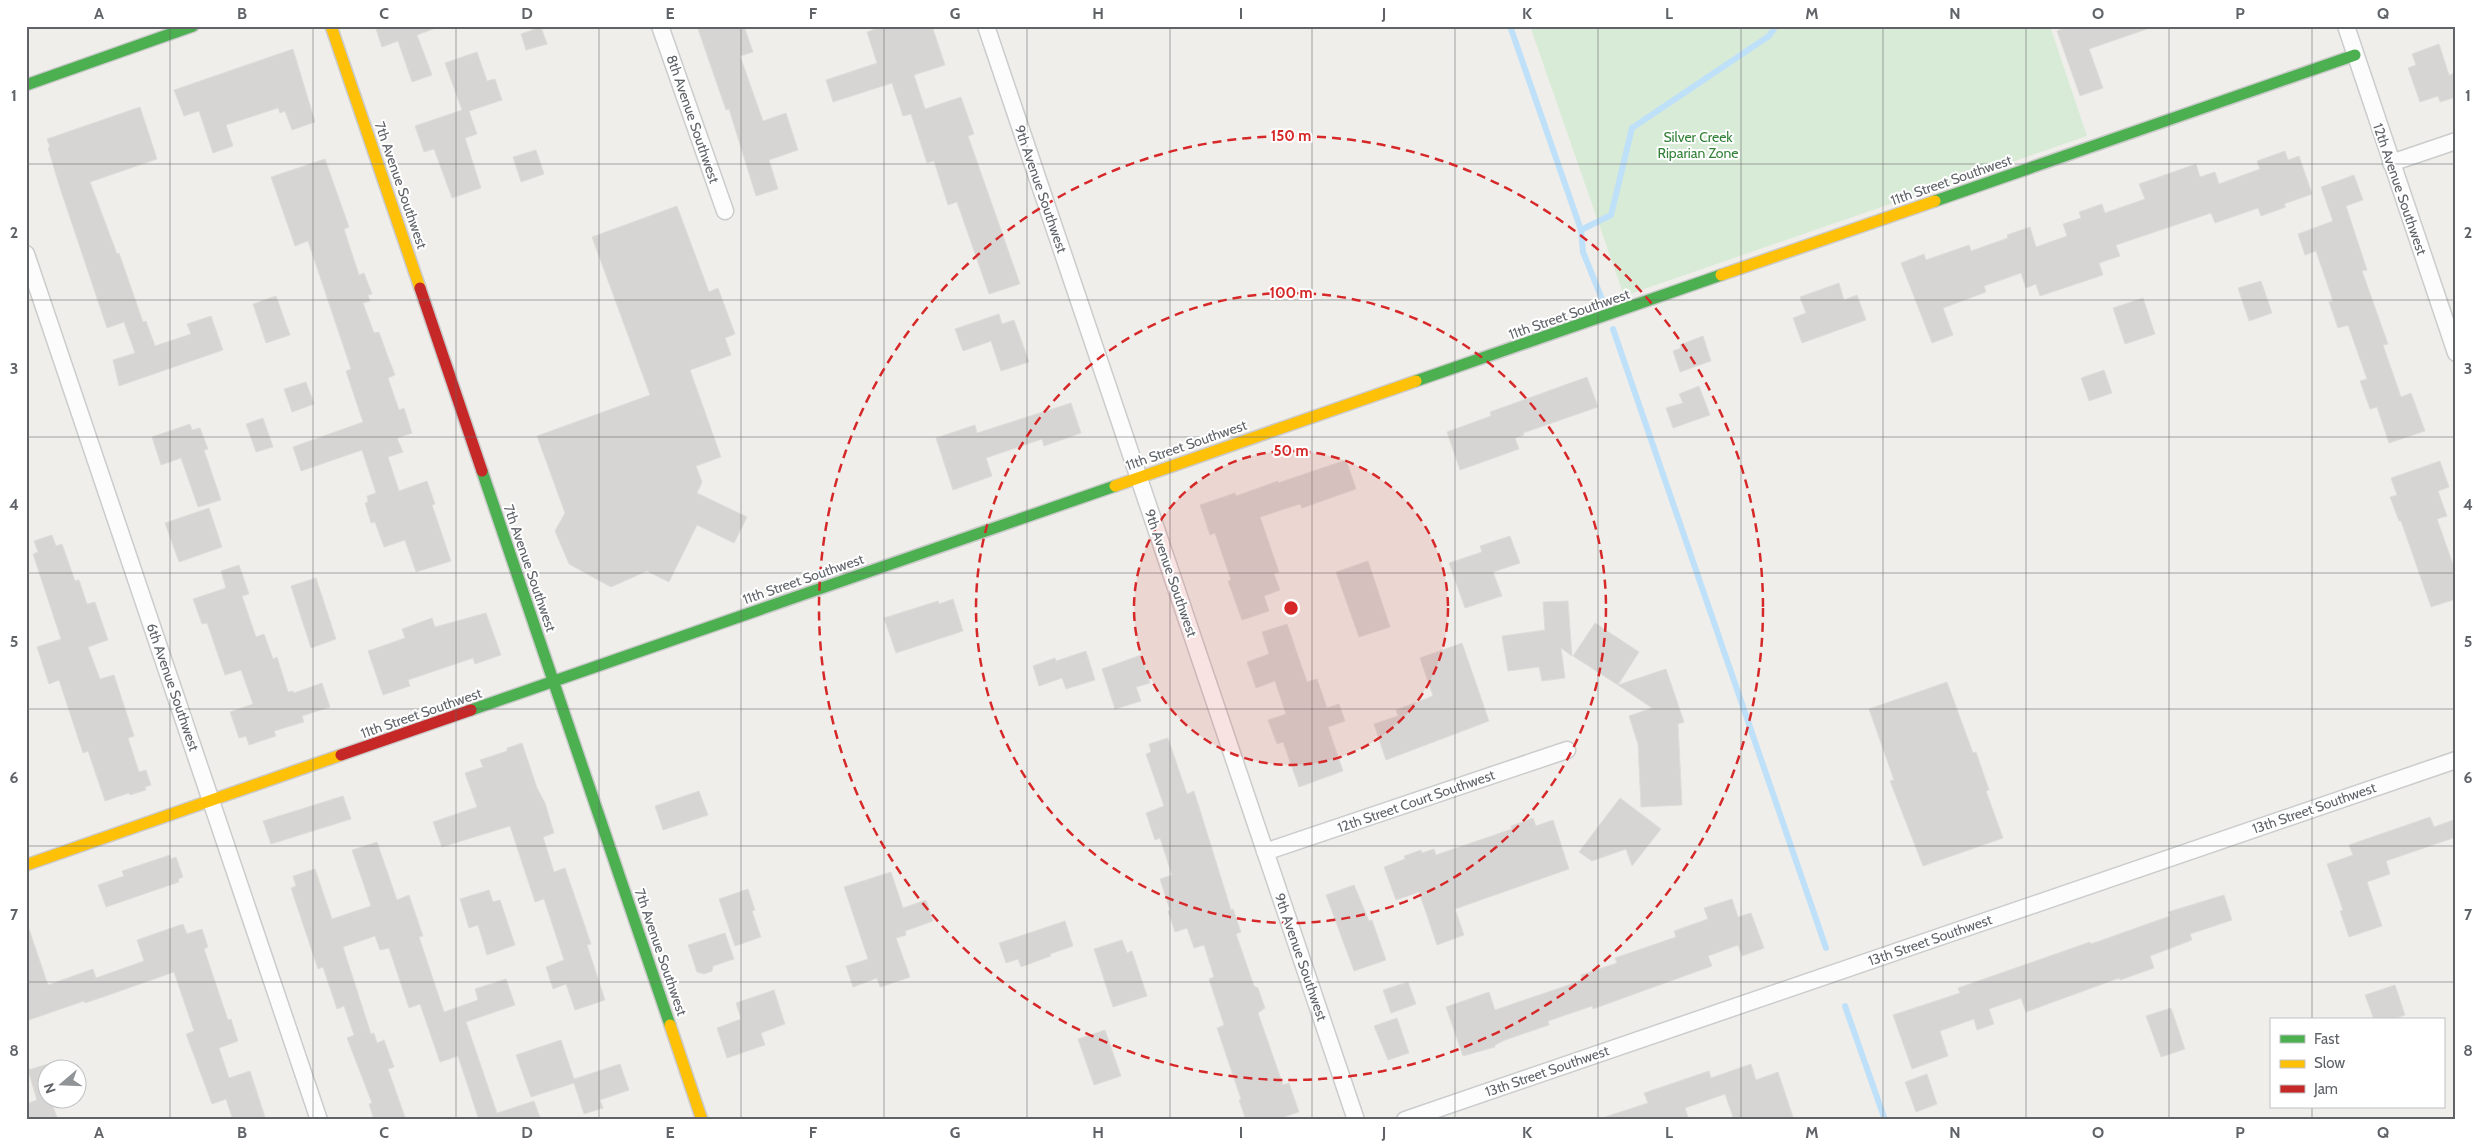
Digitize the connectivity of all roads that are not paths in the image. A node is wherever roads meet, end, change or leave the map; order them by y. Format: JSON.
{"nodes":[{"id":1,"x":194,"y":26,"type":"edge"},
{"id":2,"x":331,"y":26,"type":"edge"},
{"id":3,"x":660,"y":26,"type":"edge"},
{"id":4,"x":986,"y":26,"type":"edge"},
{"id":5,"x":2346,"y":26,"type":"edge"},
{"id":6,"x":2356,"y":55,"type":"junction"},
{"id":7,"x":26,"y":85,"type":"edge"},
{"id":8,"x":2456,"y":140,"type":"edge"},
{"id":9,"x":2391,"y":163,"type":"junction"},
{"id":10,"x":725,"y":211,"type":"dead end"},
{"id":11,"x":26,"y":254,"type":"edge"},
{"id":12,"x":2456,"y":352,"type":"edge"},
{"id":13,"x":1138,"y":477,"type":"junction"},
{"id":14,"x":553,"y":683,"type":"junction"},
{"id":15,"x":1567,"y":750,"type":"dead end"},
{"id":16,"x":2456,"y":760,"type":"edge"},
{"id":17,"x":212,"y":801,"type":"junction"},
{"id":18,"x":1265,"y":852,"type":"junction"},
{"id":19,"x":26,"y":865,"type":"edge"},
{"id":20,"x":319,"y":1120,"type":"edge"},
{"id":21,"x":702,"y":1120,"type":"edge"},
{"id":22,"x":1356,"y":1120,"type":"edge"},
{"id":23,"x":1405,"y":1120,"type":"edge"}],
"edges":[{"from":1,"to":7,"type":"street"},
{"from":2,"to":14,"type":"street","name":"7th Avenue Southwest"},
{"from":3,"to":10,"type":"street","name":"8th Avenue Southwest"},
{"from":4,"to":13,"type":"street","name":"9th Avenue Southwest"},
{"from":5,"to":6,"type":"street","name":"12th Avenue Southwest"},
{"from":6,"to":9,"type":"street","name":"12th Avenue Southwest"},
{"from":6,"to":13,"type":"street","name":"11th Street Southwest"},
{"from":8,"to":9,"type":"street"},
{"from":9,"to":12,"type":"street","name":"12th Avenue Southwest"},
{"from":11,"to":17,"type":"street","name":"6th Avenue Southwest"},
{"from":13,"to":14,"type":"street","name":"11th Street Southwest"},
{"from":13,"to":18,"type":"street","name":"9th Avenue Southwest"},
{"from":14,"to":17,"type":"street","name":"11th Street Southwest"},
{"from":14,"to":21,"type":"street","name":"7th Avenue Southwest"},
{"from":15,"to":18,"type":"street","name":"12th Street Court Southwest"},
{"from":16,"to":23,"type":"street","name":"13th Street Southwest"},
{"from":17,"to":19,"type":"street","name":"11th Street Southwest"},
{"from":17,"to":20,"type":"street","name":"6th Avenue Southwest"},
{"from":18,"to":22,"type":"street","name":"9th Avenue Southwest"}]}
